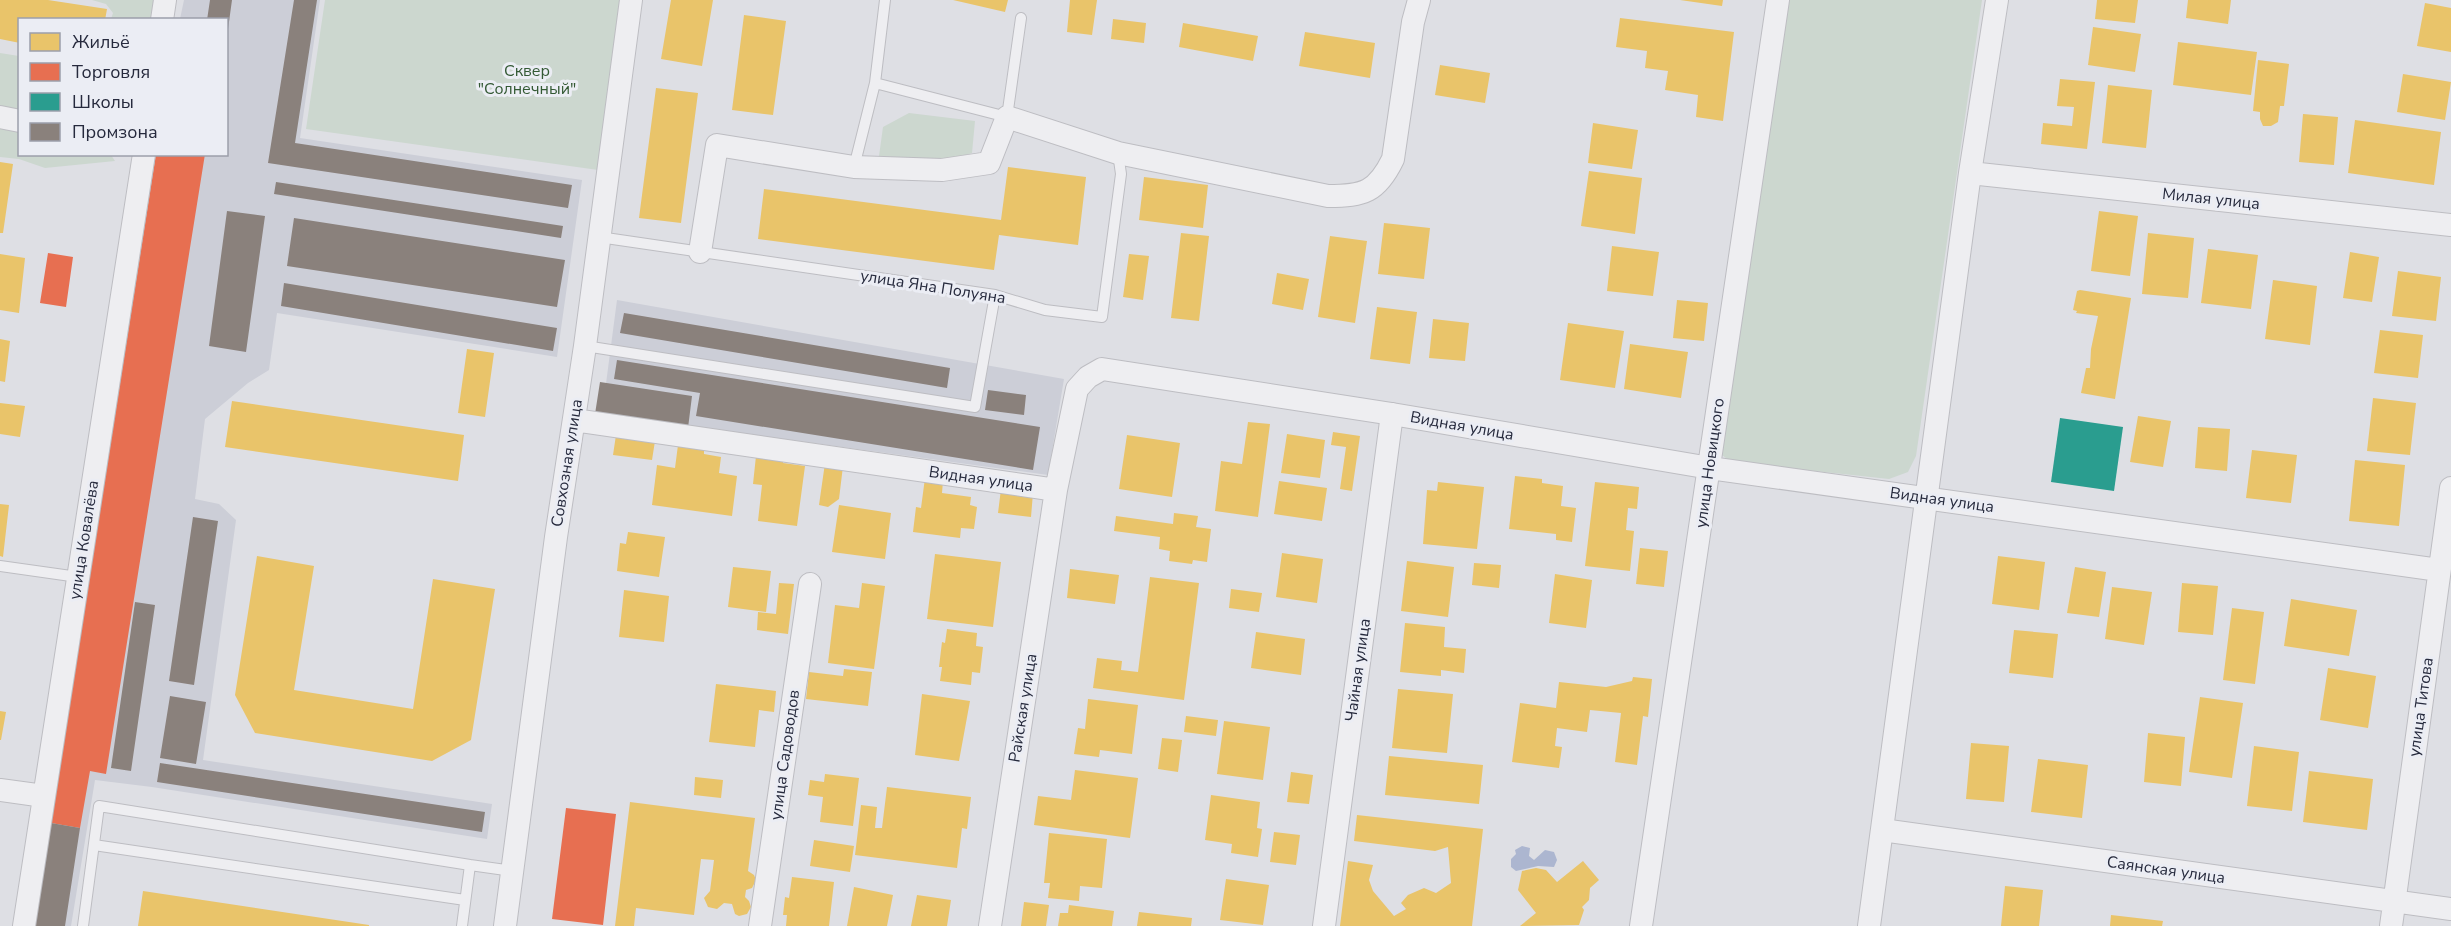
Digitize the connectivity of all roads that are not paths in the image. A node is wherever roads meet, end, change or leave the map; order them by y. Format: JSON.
{"nodes":[{"id":1,"x":165,"y":0,"type":"edge"},
{"id":2,"x":631,"y":0,"type":"edge"},
{"id":3,"x":885,"y":0,"type":"edge"},
{"id":4,"x":1419,"y":0,"type":"edge"},
{"id":5,"x":1778,"y":0,"type":"edge"},
{"id":6,"x":1997,"y":0,"type":"edge"},
{"id":7,"x":162,"y":18,"type":"edge"},
{"id":8,"x":1021,"y":18,"type":"dead end"},
{"id":9,"x":875,"y":83,"type":"junction"},
{"id":10,"x":0,"y":117,"type":"edge"},
{"id":11,"x":1007,"y":117,"type":"junction"},
{"id":12,"x":18,"y":120,"type":"edge"},
{"id":13,"x":1118,"y":153,"type":"junction"},
{"id":14,"x":144,"y":156,"type":"edge"},
{"id":15,"x":854,"y":167,"type":"junction"},
{"id":16,"x":1970,"y":173,"type":"junction"},
{"id":17,"x":2451,"y":225,"type":"edge"},
{"id":18,"x":599,"y":237,"type":"junction"},
{"id":19,"x":700,"y":252,"type":"junction"},
{"id":20,"x":995,"y":295,"type":"junction"},
{"id":21,"x":585,"y":346,"type":"junction"},
{"id":22,"x":1392,"y":414,"type":"junction"},
{"id":23,"x":574,"y":420,"type":"junction"},
{"id":24,"x":1710,"y":468,"type":"junction"},
{"id":25,"x":2451,"y":488,"type":"edge"},
{"id":26,"x":1056,"y":490,"type":"junction"},
{"id":27,"x":1928,"y":498,"type":"junction"},
{"id":28,"x":0,"y":566,"type":"edge"},
{"id":29,"x":2439,"y":570,"type":"junction"},
{"id":30,"x":78,"y":577,"type":"junction"},
{"id":31,"x":810,"y":584,"type":"dead end"},
{"id":32,"x":0,"y":790,"type":"edge"},
{"id":33,"x":44,"y":796,"type":"junction"},
{"id":34,"x":1882,"y":830,"type":"junction"},
{"id":35,"x":94,"y":845,"type":"junction"},
{"id":36,"x":470,"y":866,"type":"junction"},
{"id":37,"x":513,"y":871,"type":"junction"},
{"id":38,"x":465,"y":900,"type":"junction"},
{"id":39,"x":2395,"y":901,"type":"junction"},
{"id":40,"x":2451,"y":909,"type":"edge"},
{"id":41,"x":24,"y":926,"type":"edge"},
{"id":42,"x":83,"y":926,"type":"edge"},
{"id":43,"x":462,"y":926,"type":"edge"},
{"id":44,"x":505,"y":926,"type":"edge"},
{"id":45,"x":760,"y":926,"type":"edge"},
{"id":46,"x":990,"y":926,"type":"edge"},
{"id":47,"x":1324,"y":926,"type":"edge"},
{"id":48,"x":1641,"y":926,"type":"edge"},
{"id":49,"x":1869,"y":926,"type":"edge"},
{"id":50,"x":2391,"y":926,"type":"edge"}],
"edges":[{"from":1,"to":7,"type":"street"},
{"from":2,"to":18,"type":"street","name":"Совхозная улица"},
{"from":3,"to":9,"type":"lane"},
{"from":4,"to":13,"type":"street"},
{"from":5,"to":24,"type":"street","name":"улица Новицкого"},
{"from":6,"to":16,"type":"street"},
{"from":8,"to":11,"type":"lane"},
{"from":9,"to":11,"type":"lane"},
{"from":9,"to":15,"type":"lane"},
{"from":10,"to":12,"type":"street"},
{"from":11,"to":13,"type":"street"},
{"from":11,"to":15,"type":"street"},
{"from":13,"to":20,"type":"lane","name":"улица Яна Полуяна"},
{"from":14,"to":30,"type":"street","name":"улица Ковалёва"},
{"from":15,"to":19,"type":"street"},
{"from":16,"to":17,"type":"street","name":"Милая улица"},
{"from":16,"to":27,"type":"street"},
{"from":18,"to":19,"type":"lane","name":"улица Яна Полуяна"},
{"from":18,"to":21,"type":"street","name":"Совхозная улица"},
{"from":19,"to":20,"type":"lane","name":"улица Яна Полуяна"},
{"from":20,"to":21,"type":"lane"},
{"from":21,"to":23,"type":"street","name":"Совхозная улица"},
{"from":22,"to":24,"type":"street","name":"Видная улица"},
{"from":22,"to":26,"type":"street","name":"Видная улица"},
{"from":22,"to":47,"type":"street","name":"Чайная улица"},
{"from":23,"to":26,"type":"street","name":"Видная улица"},
{"from":23,"to":37,"type":"street","name":"Совхозная улица"},
{"from":24,"to":27,"type":"street","name":"Видная улица"},
{"from":24,"to":48,"type":"street","name":"улица Новицкого"},
{"from":25,"to":29,"type":"street","name":"улица Титова"},
{"from":26,"to":46,"type":"street","name":"Райская улица"},
{"from":27,"to":29,"type":"street","name":"Видная улица"},
{"from":27,"to":34,"type":"street"},
{"from":28,"to":30,"type":"lane"},
{"from":29,"to":39,"type":"street","name":"улица Титова"},
{"from":30,"to":33,"type":"street","name":"улица Ковалёва"},
{"from":31,"to":45,"type":"street","name":"улица Садоводов"},
{"from":32,"to":33,"type":"street"},
{"from":33,"to":41,"type":"street","name":"улица Ковалёва"},
{"from":34,"to":39,"type":"street","name":"Саянская улица"},
{"from":34,"to":49,"type":"street"},
{"from":35,"to":36,"type":"lane"},
{"from":35,"to":38,"type":"lane"},
{"from":35,"to":42,"type":"lane"},
{"from":36,"to":37,"type":"lane"},
{"from":36,"to":38,"type":"lane"},
{"from":37,"to":44,"type":"street","name":"Совхозная улица"},
{"from":38,"to":43,"type":"lane"},
{"from":39,"to":40,"type":"street","name":"Саянская улица"},
{"from":39,"to":50,"type":"street","name":"улица Титова"}]}
